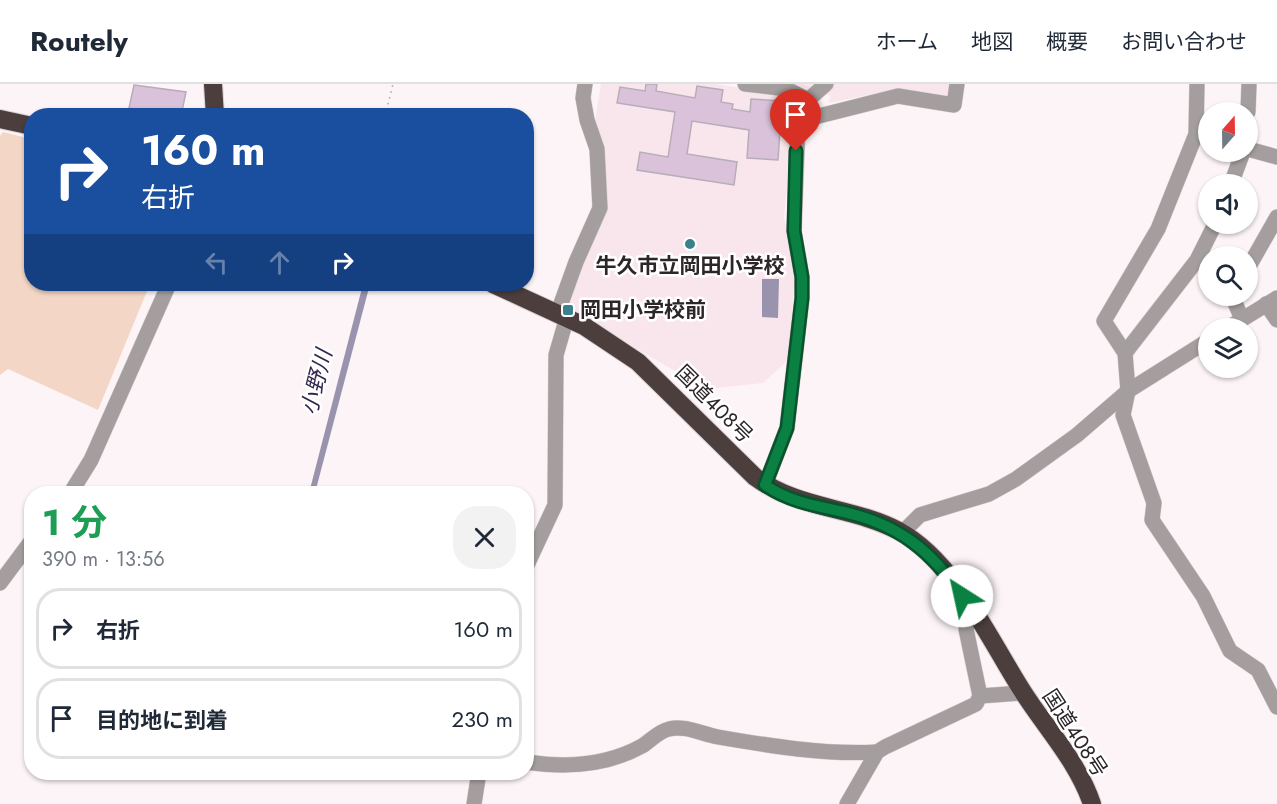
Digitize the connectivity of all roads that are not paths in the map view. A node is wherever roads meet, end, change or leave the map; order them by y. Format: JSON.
{"nodes":[{"id":1,"x":213,"y":84,"type":"edge"},
{"id":2,"x":585,"y":84,"type":"edge"},
{"id":3,"x":745,"y":84,"type":"edge"},
{"id":4,"x":826,"y":84,"type":"edge"},
{"id":5,"x":957,"y":84,"type":"edge"},
{"id":6,"x":1197,"y":84,"type":"edge"},
{"id":7,"x":1249,"y":84,"type":"edge"},
{"id":8,"x":808,"y":100,"type":"junction"},
{"id":9,"x":1199,"y":102,"type":"edge"},
{"id":10,"x":1248,"y":102,"type":"edge"},
{"id":11,"x":214,"y":108,"type":"edge"},
{"id":12,"x":0,"y":119,"type":"edge"},
{"id":13,"x":799,"y":121,"type":"junction"},
{"id":14,"x":24,"y":124,"type":"edge"},
{"id":15,"x":1198,"y":146,"type":"edge"},
{"id":16,"x":1258,"y":152,"type":"edge"},
{"id":17,"x":1277,"y":157,"type":"edge"},
{"id":18,"x":1277,"y":217,"type":"edge"},
{"id":19,"x":1210,"y":234,"type":"edge"},
{"id":20,"x":1258,"y":250,"type":"edge"},
{"id":21,"x":166,"y":291,"type":"edge"},
{"id":22,"x":509,"y":291,"type":"edge"},
{"id":23,"x":1272,"y":301,"type":"edge"},
{"id":24,"x":563,"y":315,"type":"junction"},
{"id":25,"x":1244,"y":318,"type":"edge"},
{"id":26,"x":1277,"y":320,"type":"edge"},
{"id":27,"x":1198,"y":347,"type":"edge"},
{"id":28,"x":1125,"y":352,"type":"junction"},
{"id":29,"x":1128,"y":391,"type":"junction"},
{"id":30,"x":765,"y":485,"type":"junction"},
{"id":31,"x":75,"y":486,"type":"edge"},
{"id":32,"x":902,"y":533,"type":"junction"},
{"id":33,"x":534,"y":550,"type":"edge"},
{"id":34,"x":24,"y":551,"type":"edge"},
{"id":35,"x":0,"y":583,"type":"edge"},
{"id":36,"x":973,"y":611,"type":"junction"},
{"id":37,"x":1023,"y":693,"type":"junction"},
{"id":38,"x":980,"y":696,"type":"junction"},
{"id":39,"x":1277,"y":707,"type":"edge"},
{"id":40,"x":877,"y":752,"type":"junction"},
{"id":41,"x":534,"y":763,"type":"edge"},
{"id":42,"x":478,"y":780,"type":"edge"},
{"id":43,"x":474,"y":804,"type":"edge"},
{"id":44,"x":847,"y":804,"type":"edge"},
{"id":45,"x":1092,"y":804,"type":"edge"}],
"edges":[{"from":1,"to":11,"type":"highway"},
{"from":2,"to":24,"type":"street"},
{"from":3,"to":8,"type":"street"},
{"from":4,"to":8,"type":"street"},
{"from":5,"to":13,"type":"street"},
{"from":6,"to":9,"type":"street"},
{"from":7,"to":10,"type":"street"},
{"from":8,"to":13,"type":"street"},
{"from":12,"to":14,"type":"highway"},
{"from":13,"to":30,"type":"street"},
{"from":15,"to":28,"type":"street"},
{"from":16,"to":17,"type":"street"},
{"from":18,"to":20,"type":"street"},
{"from":19,"to":28,"type":"street"},
{"from":21,"to":31,"type":"street"},
{"from":22,"to":24,"type":"highway","name":"国道408号"},
{"from":23,"to":25,"type":"street"},
{"from":23,"to":26,"type":"street"},
{"from":24,"to":30,"type":"highway","name":"国道408号"},
{"from":24,"to":33,"type":"street"},
{"from":27,"to":29,"type":"street"},
{"from":28,"to":29,"type":"street"},
{"from":29,"to":32,"type":"street"},
{"from":29,"to":39,"type":"street"},
{"from":30,"to":32,"type":"highway","name":"国道408号"},
{"from":32,"to":36,"type":"highway","name":"国道408号"},
{"from":34,"to":35,"type":"street"},
{"from":36,"to":37,"type":"highway","name":"国道408号"},
{"from":36,"to":38,"type":"street"},
{"from":37,"to":38,"type":"street"},
{"from":37,"to":45,"type":"highway","name":"国道408号"},
{"from":38,"to":40,"type":"street"},
{"from":40,"to":41,"type":"street"},
{"from":40,"to":44,"type":"street"},
{"from":42,"to":43,"type":"street"}]}
